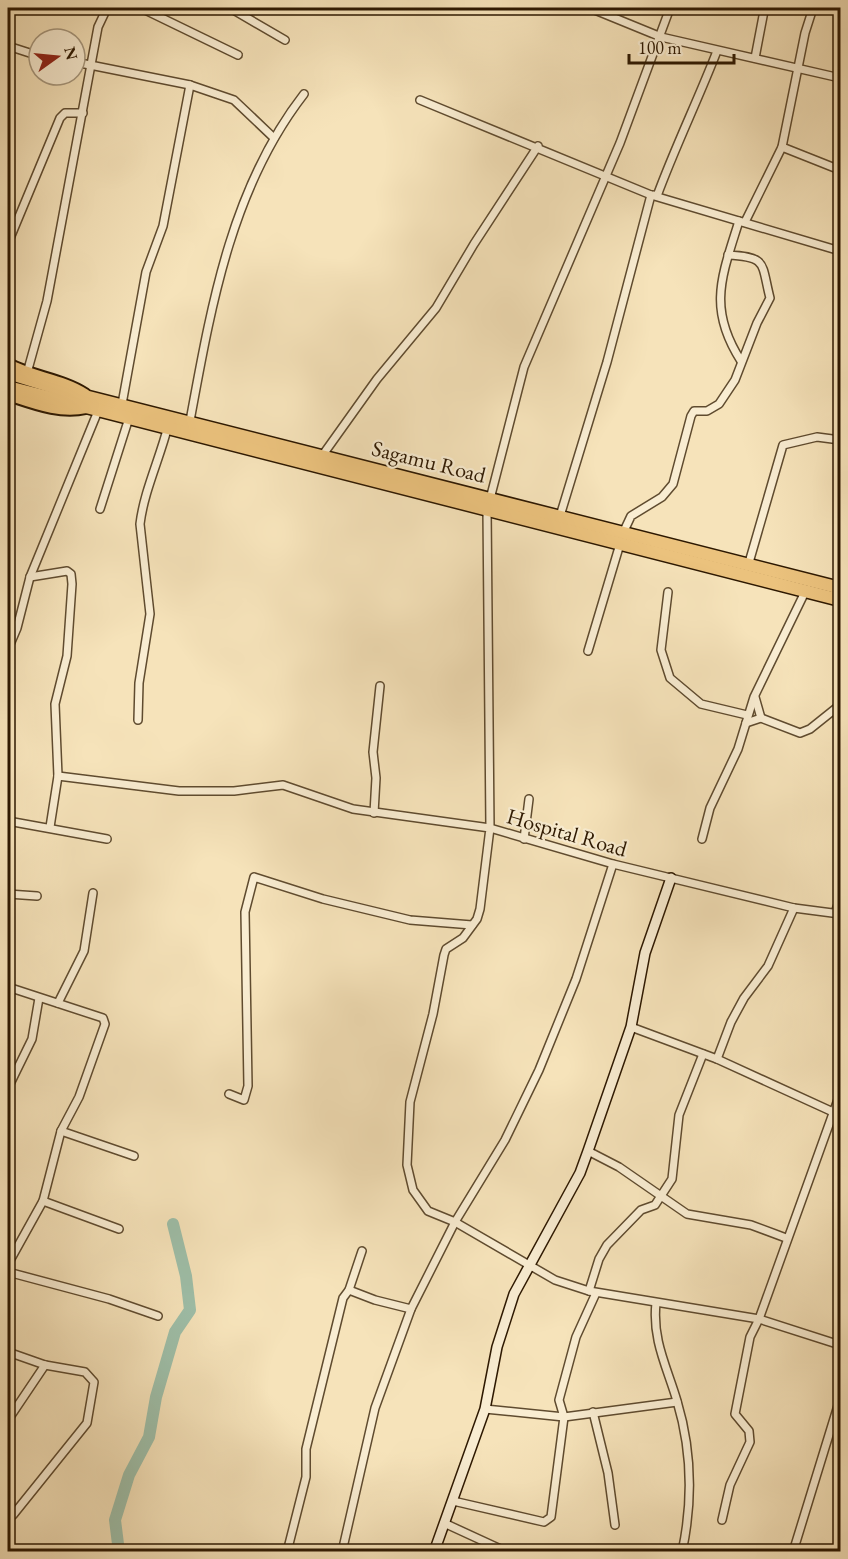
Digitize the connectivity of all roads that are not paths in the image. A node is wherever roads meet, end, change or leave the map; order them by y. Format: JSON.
{"nodes":[{"id":1,"x":107,"y":8,"type":"edge"},
{"id":2,"x":141,"y":8,"type":"edge"},
{"id":3,"x":230,"y":8,"type":"edge"},
{"id":4,"x":590,"y":8,"type":"edge"},
{"id":5,"x":670,"y":8,"type":"edge"},
{"id":6,"x":813,"y":8,"type":"edge"},
{"id":7,"x":764,"y":11,"type":"dead end"},
{"id":8,"x":661,"y":37,"type":"junction"},
{"id":9,"x":285,"y":40,"type":"dead end"},
{"id":10,"x":8,"y":46,"type":"edge"},
{"id":11,"x":717,"y":51,"type":"junction"},
{"id":12,"x":27,"y":52,"type":"edge"},
{"id":13,"x":238,"y":55,"type":"dead end"},
{"id":14,"x":755,"y":58,"type":"junction"},
{"id":15,"x":87,"y":64,"type":"edge"},
{"id":16,"x":92,"y":65,"type":"junction"},
{"id":17,"x":799,"y":69,"type":"junction"},
{"id":18,"x":840,"y":78,"type":"edge"},
{"id":19,"x":190,"y":85,"type":"junction"},
{"id":20,"x":304,"y":94,"type":"dead end"},
{"id":21,"x":420,"y":100,"type":"dead end"},
{"id":22,"x":83,"y":113,"type":"junction"},
{"id":23,"x":274,"y":138,"type":"junction"},
{"id":24,"x":538,"y":146,"type":"junction"},
{"id":25,"x":782,"y":147,"type":"junction"},
{"id":26,"x":840,"y":170,"type":"edge"},
{"id":27,"x":606,"y":175,"type":"junction"},
{"id":28,"x":654,"y":196,"type":"junction"},
{"id":29,"x":742,"y":221,"type":"junction"},
{"id":30,"x":8,"y":243,"type":"edge"},
{"id":31,"x":840,"y":251,"type":"edge"},
{"id":32,"x":728,"y":255,"type":"junction"},
{"id":33,"x":741,"y":361,"type":"junction"},
{"id":34,"x":8,"y":364,"type":"edge"},
{"id":35,"x":8,"y":373,"type":"edge"},
{"id":36,"x":27,"y":373,"type":"junction"},
{"id":37,"x":8,"y":387,"type":"edge"},
{"id":38,"x":8,"y":395,"type":"edge"},
{"id":39,"x":69,"y":398,"type":"junction"},
{"id":40,"x":122,"y":404,"type":"junction"},
{"id":41,"x":91,"y":405,"type":"junction"},
{"id":42,"x":129,"y":418,"type":"junction"},
{"id":43,"x":190,"y":421,"type":"junction"},
{"id":44,"x":168,"y":426,"type":"junction"},
{"id":45,"x":840,"y":440,"type":"edge"},
{"id":46,"x":322,"y":456,"type":"junction"},
{"id":47,"x":488,"y":504,"type":"junction"},
{"id":48,"x":100,"y":508,"type":"dead end"},
{"id":49,"x":560,"y":516,"type":"junction"},
{"id":50,"x":622,"y":539,"type":"junction"},
{"id":51,"x":748,"y":566,"type":"junction"},
{"id":52,"x":30,"y":577,"type":"junction"},
{"id":53,"x":840,"y":588,"type":"edge"},
{"id":54,"x":668,"y":592,"type":"dead end"},
{"id":55,"x":806,"y":592,"type":"junction"},
{"id":56,"x":840,"y":600,"type":"edge"},
{"id":57,"x":8,"y":650,"type":"edge"},
{"id":58,"x":588,"y":651,"type":"dead end"},
{"id":59,"x":380,"y":686,"type":"dead end"},
{"id":60,"x":754,"y":697,"type":"junction"},
{"id":61,"x":840,"y":705,"type":"edge"},
{"id":62,"x":761,"y":718,"type":"junction"},
{"id":63,"x":747,"y":719,"type":"junction"},
{"id":64,"x":138,"y":720,"type":"dead end"},
{"id":65,"x":58,"y":776,"type":"junction"},
{"id":66,"x":529,"y":799,"type":"dead end"},
{"id":67,"x":374,"y":813,"type":"junction"},
{"id":68,"x":8,"y":821,"type":"edge"},
{"id":69,"x":50,"y":827,"type":"junction"},
{"id":70,"x":489,"y":828,"type":"junction"},
{"id":71,"x":107,"y":839,"type":"dead end"},
{"id":72,"x":524,"y":839,"type":"junction"},
{"id":73,"x":702,"y":840,"type":"dead end"},
{"id":74,"x":613,"y":864,"type":"junction"},
{"id":75,"x":671,"y":878,"type":"junction"},
{"id":76,"x":93,"y":893,"type":"dead end"},
{"id":77,"x":8,"y":894,"type":"edge"},
{"id":78,"x":37,"y":896,"type":"dead end"},
{"id":79,"x":840,"y":899,"type":"edge"},
{"id":80,"x":794,"y":908,"type":"junction"},
{"id":81,"x":838,"y":913,"type":"edge"},
{"id":82,"x":472,"y":925,"type":"junction"},
{"id":83,"x":8,"y":987,"type":"edge"},
{"id":84,"x":39,"y":998,"type":"junction"},
{"id":85,"x":58,"y":1003,"type":"junction"},
{"id":86,"x":631,"y":1027,"type":"junction"},
{"id":87,"x":704,"y":1054,"type":"junction"},
{"id":88,"x":717,"y":1059,"type":"junction"},
{"id":89,"x":8,"y":1088,"type":"edge"},
{"id":90,"x":228,"y":1094,"type":"dead end"},
{"id":91,"x":840,"y":1094,"type":"edge"},
{"id":92,"x":833,"y":1112,"type":"junction"},
{"id":93,"x":61,"y":1131,"type":"junction"},
{"id":94,"x":588,"y":1151,"type":"junction"},
{"id":95,"x":134,"y":1156,"type":"dead end"},
{"id":96,"x":661,"y":1196,"type":"junction"},
{"id":97,"x":43,"y":1201,"type":"junction"},
{"id":98,"x":456,"y":1222,"type":"junction"},
{"id":99,"x":119,"y":1229,"type":"dead end"},
{"id":100,"x":786,"y":1238,"type":"junction"},
{"id":101,"x":362,"y":1251,"type":"dead end"},
{"id":102,"x":8,"y":1264,"type":"edge"},
{"id":103,"x":531,"y":1265,"type":"junction"},
{"id":104,"x":8,"y":1272,"type":"edge"},
{"id":105,"x":349,"y":1290,"type":"junction"},
{"id":106,"x":592,"y":1292,"type":"junction"},
{"id":107,"x":656,"y":1304,"type":"junction"},
{"id":108,"x":411,"y":1309,"type":"junction"},
{"id":109,"x":158,"y":1316,"type":"dead end"},
{"id":110,"x":759,"y":1319,"type":"junction"},
{"id":111,"x":840,"y":1345,"type":"edge"},
{"id":112,"x":8,"y":1352,"type":"edge"},
{"id":113,"x":45,"y":1365,"type":"junction"},
{"id":114,"x":840,"y":1399,"type":"edge"},
{"id":115,"x":677,"y":1402,"type":"junction"},
{"id":116,"x":485,"y":1409,"type":"junction"},
{"id":117,"x":593,"y":1412,"type":"junction"},
{"id":118,"x":564,"y":1417,"type":"junction"},
{"id":119,"x":8,"y":1420,"type":"edge"},
{"id":120,"x":453,"y":1501,"type":"junction"},
{"id":121,"x":13,"y":1515,"type":"dead end"},
{"id":122,"x":722,"y":1520,"type":"dead end"},
{"id":123,"x":444,"y":1523,"type":"junction"},
{"id":124,"x":615,"y":1525,"type":"dead end"},
{"id":125,"x":287,"y":1551,"type":"edge"},
{"id":126,"x":342,"y":1551,"type":"edge"},
{"id":127,"x":434,"y":1551,"type":"edge"},
{"id":128,"x":506,"y":1551,"type":"edge"},
{"id":129,"x":682,"y":1551,"type":"edge"},
{"id":130,"x":793,"y":1551,"type":"edge"}],
"edges":[{"from":1,"to":16,"type":"street"},
{"from":2,"to":13,"type":"street"},
{"from":3,"to":9,"type":"street"},
{"from":4,"to":8,"type":"street"},
{"from":5,"to":8,"type":"street","name":"Hospital Road"},
{"from":6,"to":17,"type":"street"},
{"from":7,"to":14,"type":"street"},
{"from":8,"to":11,"type":"street"},
{"from":8,"to":27,"type":"street","name":"Hospital Road"},
{"from":10,"to":12,"type":"street"},
{"from":11,"to":14,"type":"street"},
{"from":11,"to":28,"type":"street"},
{"from":14,"to":17,"type":"street"},
{"from":15,"to":16,"type":"street"},
{"from":16,"to":19,"type":"street"},
{"from":16,"to":22,"type":"street"},
{"from":17,"to":18,"type":"street"},
{"from":17,"to":25,"type":"street"},
{"from":19,"to":23,"type":"street"},
{"from":19,"to":40,"type":"street"},
{"from":20,"to":23,"type":"street"},
{"from":21,"to":24,"type":"street"},
{"from":22,"to":30,"type":"street"},
{"from":22,"to":36,"type":"street"},
{"from":23,"to":43,"type":"street"},
{"from":24,"to":27,"type":"street"},
{"from":24,"to":46,"type":"street"},
{"from":25,"to":26,"type":"street"},
{"from":25,"to":29,"type":"street"},
{"from":27,"to":28,"type":"street"},
{"from":27,"to":47,"type":"street","name":"Hospital Road"},
{"from":28,"to":29,"type":"street"},
{"from":28,"to":49,"type":"street"},
{"from":29,"to":31,"type":"street"},
{"from":29,"to":32,"type":"street"},
{"from":32,"to":33,"type":"street"},
{"from":32,"to":33,"type":"street"},
{"from":33,"to":50,"type":"street"},
{"from":34,"to":36,"type":"main road"},
{"from":35,"to":39,"type":"highway","name":"Sagamu Road"},
{"from":36,"to":41,"type":"main road"},
{"from":37,"to":39,"type":"highway","name":"Sagamu Road"},
{"from":38,"to":41,"type":"main road"},
{"from":39,"to":41,"type":"highway","name":"Sagamu Road"},
{"from":40,"to":41,"type":"highway","name":"Sagamu Road"},
{"from":40,"to":43,"type":"highway","name":"Sagamu Road"},
{"from":41,"to":42,"type":"highway","name":"Sagamu Road"},
{"from":41,"to":52,"type":"street"},
{"from":42,"to":44,"type":"highway","name":"Sagamu Road"},
{"from":42,"to":48,"type":"street"},
{"from":43,"to":46,"type":"highway","name":"Sagamu Road"},
{"from":44,"to":47,"type":"highway","name":"Sagamu Road"},
{"from":44,"to":64,"type":"street"},
{"from":45,"to":51,"type":"street"},
{"from":46,"to":47,"type":"highway","name":"Sagamu Road"},
{"from":47,"to":49,"type":"highway","name":"Sagamu Road"},
{"from":47,"to":50,"type":"highway","name":"Sagamu Road"},
{"from":47,"to":70,"type":"street","name":"Hospital Road"},
{"from":49,"to":50,"type":"highway","name":"Sagamu Road"},
{"from":50,"to":51,"type":"highway","name":"Sagamu Road"},
{"from":50,"to":55,"type":"highway","name":"Sagamu Road"},
{"from":50,"to":58,"type":"street"},
{"from":51,"to":53,"type":"highway","name":"Sagamu Road"},
{"from":52,"to":57,"type":"street"},
{"from":52,"to":65,"type":"street"},
{"from":54,"to":63,"type":"street"},
{"from":55,"to":56,"type":"highway","name":"Sagamu Road"},
{"from":55,"to":60,"type":"street"},
{"from":59,"to":67,"type":"street"},
{"from":60,"to":62,"type":"street"},
{"from":60,"to":63,"type":"street"},
{"from":61,"to":62,"type":"street"},
{"from":62,"to":63,"type":"street"},
{"from":63,"to":73,"type":"street"},
{"from":65,"to":67,"type":"street"},
{"from":65,"to":69,"type":"street"},
{"from":66,"to":72,"type":"street"},
{"from":67,"to":70,"type":"street"},
{"from":68,"to":69,"type":"street"},
{"from":69,"to":71,"type":"street"},
{"from":70,"to":72,"type":"street","name":"Hospital Road"},
{"from":70,"to":82,"type":"street"},
{"from":72,"to":74,"type":"street","name":"Hospital Road"},
{"from":74,"to":75,"type":"street","name":"Hospital Road"},
{"from":74,"to":98,"type":"street"},
{"from":75,"to":80,"type":"street","name":"Hospital Road"},
{"from":75,"to":86,"type":"street"},
{"from":76,"to":85,"type":"street"},
{"from":77,"to":78,"type":"street"},
{"from":79,"to":81,"type":"street"},
{"from":80,"to":81,"type":"street","name":"Hospital Road"},
{"from":80,"to":88,"type":"street"},
{"from":82,"to":90,"type":"street"},
{"from":82,"to":98,"type":"street"},
{"from":83,"to":84,"type":"street"},
{"from":84,"to":85,"type":"street"},
{"from":84,"to":89,"type":"street"},
{"from":85,"to":93,"type":"street"},
{"from":86,"to":87,"type":"street"},
{"from":86,"to":94,"type":"street"},
{"from":87,"to":88,"type":"street"},
{"from":87,"to":96,"type":"street"},
{"from":88,"to":92,"type":"street"},
{"from":91,"to":92,"type":"street"},
{"from":92,"to":100,"type":"street"},
{"from":93,"to":95,"type":"street"},
{"from":93,"to":97,"type":"street"},
{"from":94,"to":96,"type":"street"},
{"from":94,"to":103,"type":"street"},
{"from":96,"to":100,"type":"street"},
{"from":96,"to":106,"type":"street"},
{"from":97,"to":99,"type":"street"},
{"from":97,"to":102,"type":"street"},
{"from":98,"to":103,"type":"street"},
{"from":98,"to":108,"type":"street"},
{"from":100,"to":110,"type":"street"},
{"from":101,"to":105,"type":"street"},
{"from":103,"to":106,"type":"street"},
{"from":103,"to":116,"type":"street"},
{"from":104,"to":109,"type":"street"},
{"from":105,"to":108,"type":"street"},
{"from":105,"to":125,"type":"street"},
{"from":106,"to":107,"type":"street"},
{"from":106,"to":118,"type":"street"},
{"from":107,"to":110,"type":"street"},
{"from":107,"to":115,"type":"street"},
{"from":108,"to":126,"type":"street"},
{"from":110,"to":111,"type":"street"},
{"from":110,"to":122,"type":"street"},
{"from":112,"to":113,"type":"street"},
{"from":113,"to":119,"type":"street"},
{"from":113,"to":121,"type":"street"},
{"from":114,"to":130,"type":"street"},
{"from":115,"to":117,"type":"street"},
{"from":115,"to":129,"type":"street"},
{"from":116,"to":118,"type":"street"},
{"from":116,"to":120,"type":"street"},
{"from":117,"to":118,"type":"street"},
{"from":117,"to":124,"type":"street"},
{"from":118,"to":120,"type":"street"},
{"from":120,"to":123,"type":"street"},
{"from":123,"to":127,"type":"street"},
{"from":123,"to":128,"type":"street"}]}
